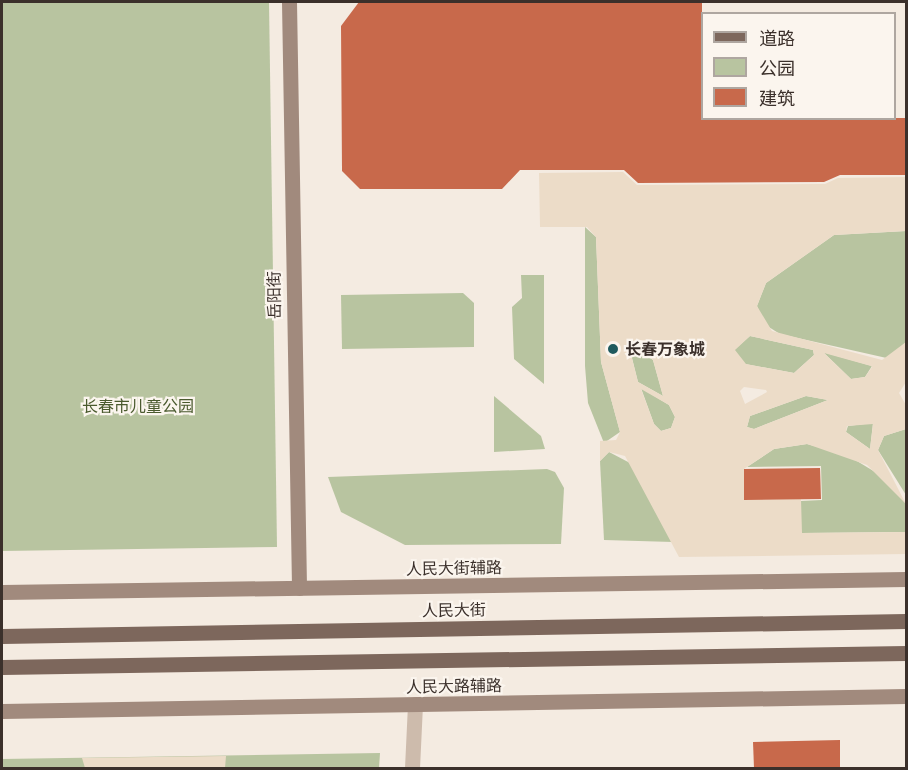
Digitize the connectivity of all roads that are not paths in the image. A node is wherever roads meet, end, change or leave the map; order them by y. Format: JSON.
{"nodes":[{"id":1,"x":289,"y":2,"type":"edge"},
{"id":2,"x":906,"y":579,"type":"edge"},
{"id":3,"x":299,"y":588,"type":"junction"},
{"id":4,"x":2,"y":592,"type":"edge"},
{"id":5,"x":906,"y":621,"type":"edge"},
{"id":6,"x":2,"y":636,"type":"edge"},
{"id":7,"x":906,"y":653,"type":"edge"},
{"id":8,"x":2,"y":667,"type":"edge"},
{"id":9,"x":906,"y":696,"type":"edge"},
{"id":10,"x":415,"y":704,"type":"junction"},
{"id":11,"x":2,"y":711,"type":"edge"},
{"id":12,"x":412,"y":768,"type":"edge"}],
"edges":[{"from":1,"to":3,"type":"main road","name":"岳阳街"},
{"from":2,"to":3,"type":"main road","name":"人民大街辅路"},
{"from":3,"to":4,"type":"main road","name":"人民大街辅路"},
{"from":5,"to":6,"type":"main road","name":"人民大街"},
{"from":7,"to":8,"type":"main road"},
{"from":9,"to":10,"type":"main road","name":"人民大路辅路"},
{"from":10,"to":11,"type":"main road","name":"人民大路辅路"},
{"from":10,"to":12,"type":"street"}]}
